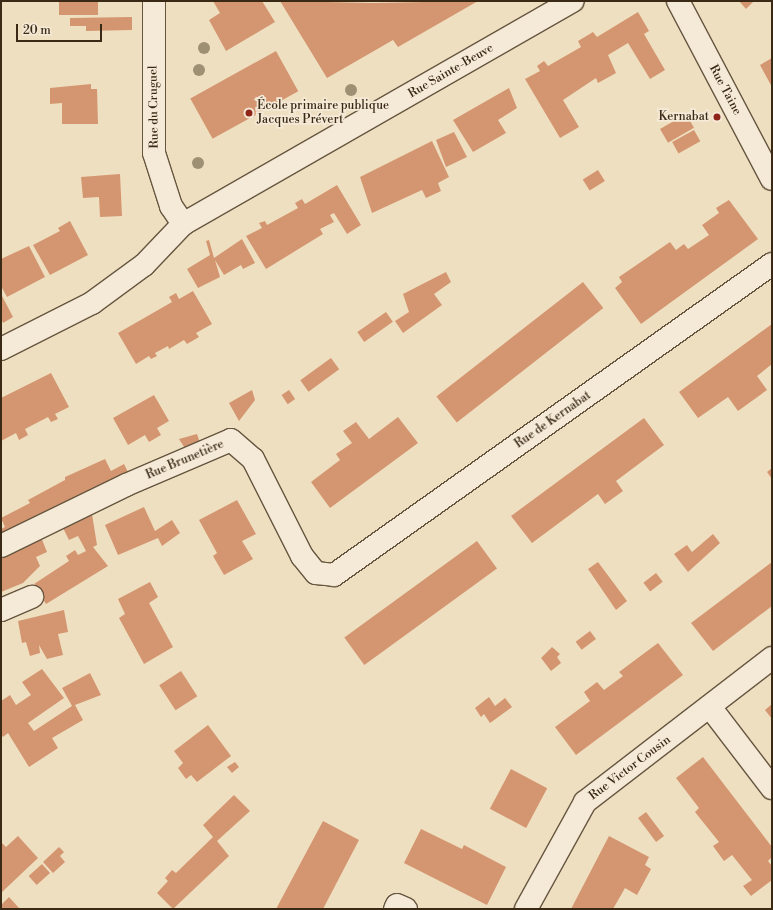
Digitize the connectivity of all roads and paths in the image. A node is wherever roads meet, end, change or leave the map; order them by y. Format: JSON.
{"nodes":[{"id":1,"x":154,"y":1,"type":"edge"},
{"id":2,"x":573,"y":1,"type":"edge"},
{"id":3,"x":678,"y":1,"type":"edge"},
{"id":4,"x":772,"y":179,"type":"edge"},
{"id":5,"x":183,"y":224,"type":"junction"},
{"id":6,"x":772,"y":264,"type":"edge"},
{"id":7,"x":1,"y":350,"type":"edge"},
{"id":8,"x":1,"y":546,"type":"edge"},
{"id":9,"x":334,"y":575,"type":"joint"},
{"id":10,"x":32,"y":597,"type":"dead end"},
{"id":11,"x":1,"y":610,"type":"edge"},
{"id":12,"x":772,"y":658,"type":"edge"},
{"id":13,"x":710,"y":708,"type":"junction"},
{"id":14,"x":772,"y":788,"type":"edge"},
{"id":15,"x":395,"y":909,"type":"edge"},
{"id":16,"x":406,"y":909,"type":"edge"},
{"id":17,"x":526,"y":909,"type":"edge"}],
"edges":[{"from":1,"to":5,"type":"street","name":"Rue du Cruguel"},
{"from":2,"to":5,"type":"street","name":"Rue Sainte-Beuve"},
{"from":3,"to":4,"type":"street","name":"Rue Taine"},
{"from":5,"to":7,"type":"street"},
{"from":6,"to":9,"type":"street","name":"Rue de Kernabat"},
{"from":8,"to":9,"type":"street","name":"Rue Brunetière"},
{"from":10,"to":11,"type":"street"},
{"from":12,"to":13,"type":"street","name":"Rue Victor Cousin"},
{"from":13,"to":14,"type":"street"},
{"from":13,"to":17,"type":"street","name":"Rue Victor Cousin"},
{"from":15,"to":16,"type":"street"}]}
